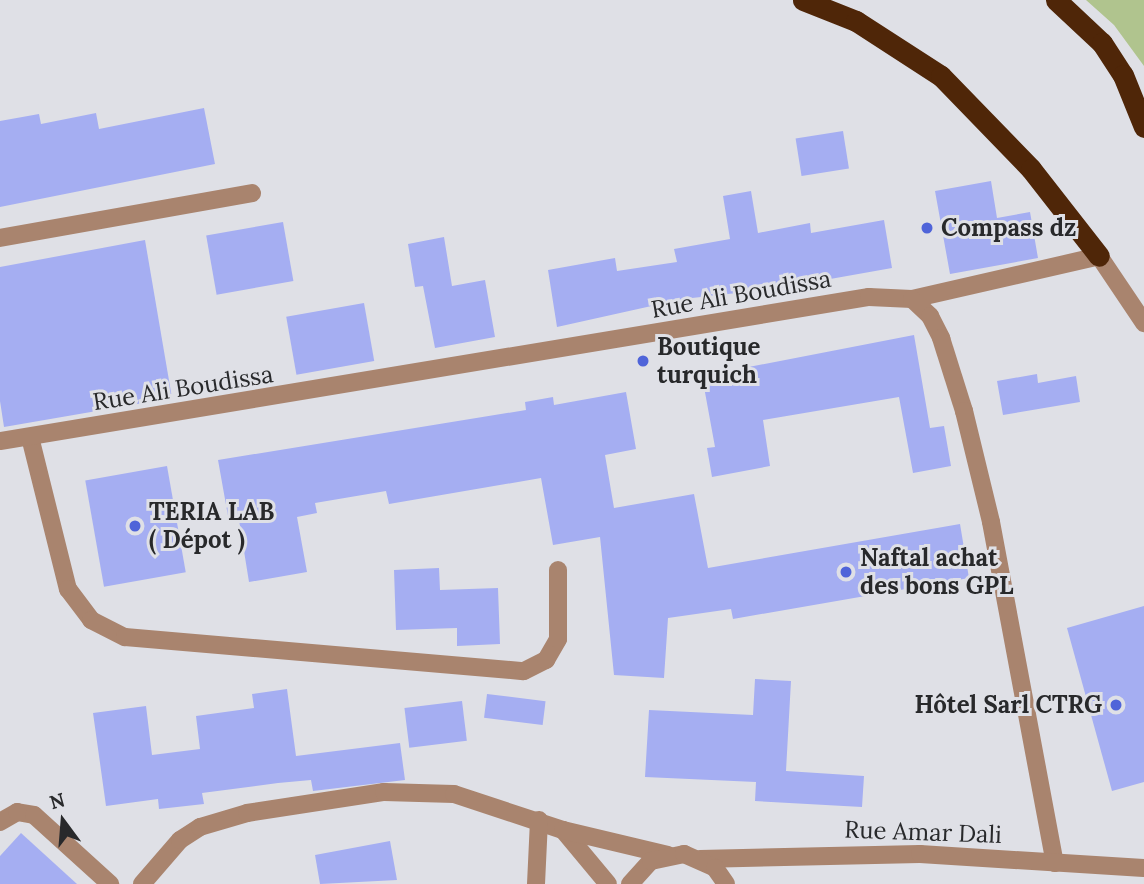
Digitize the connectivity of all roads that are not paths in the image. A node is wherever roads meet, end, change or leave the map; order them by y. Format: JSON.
{"nodes":[{"id":1,"x":803,"y":0,"type":"edge"},
{"id":2,"x":1056,"y":0,"type":"edge"},
{"id":3,"x":1144,"y":127,"type":"edge"},
{"id":4,"x":252,"y":192,"type":"dead end"},
{"id":5,"x":0,"y":238,"type":"edge"},
{"id":6,"x":1099,"y":256,"type":"junction"},
{"id":7,"x":912,"y":299,"type":"junction"},
{"id":8,"x":1144,"y":322,"type":"edge"},
{"id":9,"x":30,"y":436,"type":"junction"},
{"id":10,"x":0,"y":441,"type":"edge"},
{"id":11,"x":558,"y":570,"type":"dead end"},
{"id":12,"x":539,"y":820,"type":"junction"},
{"id":13,"x":0,"y":822,"type":"edge"},
{"id":14,"x":563,"y":830,"type":"junction"},
{"id":15,"x":668,"y":855,"type":"junction"},
{"id":16,"x":701,"y":859,"type":"junction"},
{"id":17,"x":1055,"y":863,"type":"junction"},
{"id":18,"x":1144,"y":868,"type":"edge"},
{"id":19,"x":110,"y":884,"type":"edge"},
{"id":20,"x":142,"y":884,"type":"edge"},
{"id":21,"x":536,"y":884,"type":"edge"},
{"id":22,"x":608,"y":884,"type":"edge"},
{"id":23,"x":630,"y":884,"type":"edge"},
{"id":24,"x":726,"y":884,"type":"edge"}],
"edges":[{"from":1,"to":6,"type":"highway"},
{"from":2,"to":3,"type":"highway"},
{"from":4,"to":5,"type":"street"},
{"from":6,"to":7,"type":"street","name":"Rue Ali Boudissa"},
{"from":6,"to":8,"type":"street"},
{"from":7,"to":9,"type":"street","name":"Rue Ali Boudissa"},
{"from":7,"to":17,"type":"street"},
{"from":9,"to":10,"type":"street","name":"Rue Ali Boudissa"},
{"from":9,"to":11,"type":"street"},
{"from":12,"to":14,"type":"street","name":"Rue Amar Dali"},
{"from":12,"to":20,"type":"street","name":"Rue Amar Dali"},
{"from":12,"to":21,"type":"street"},
{"from":13,"to":19,"type":"street"},
{"from":14,"to":15,"type":"street","name":"Rue Amar Dali"},
{"from":14,"to":22,"type":"street"},
{"from":15,"to":16,"type":"street","name":"Rue Amar Dali"},
{"from":15,"to":23,"type":"street"},
{"from":16,"to":17,"type":"street","name":"Rue Amar Dali"},
{"from":16,"to":24,"type":"street"},
{"from":17,"to":18,"type":"street","name":"Rue Amar Dali"}]}
